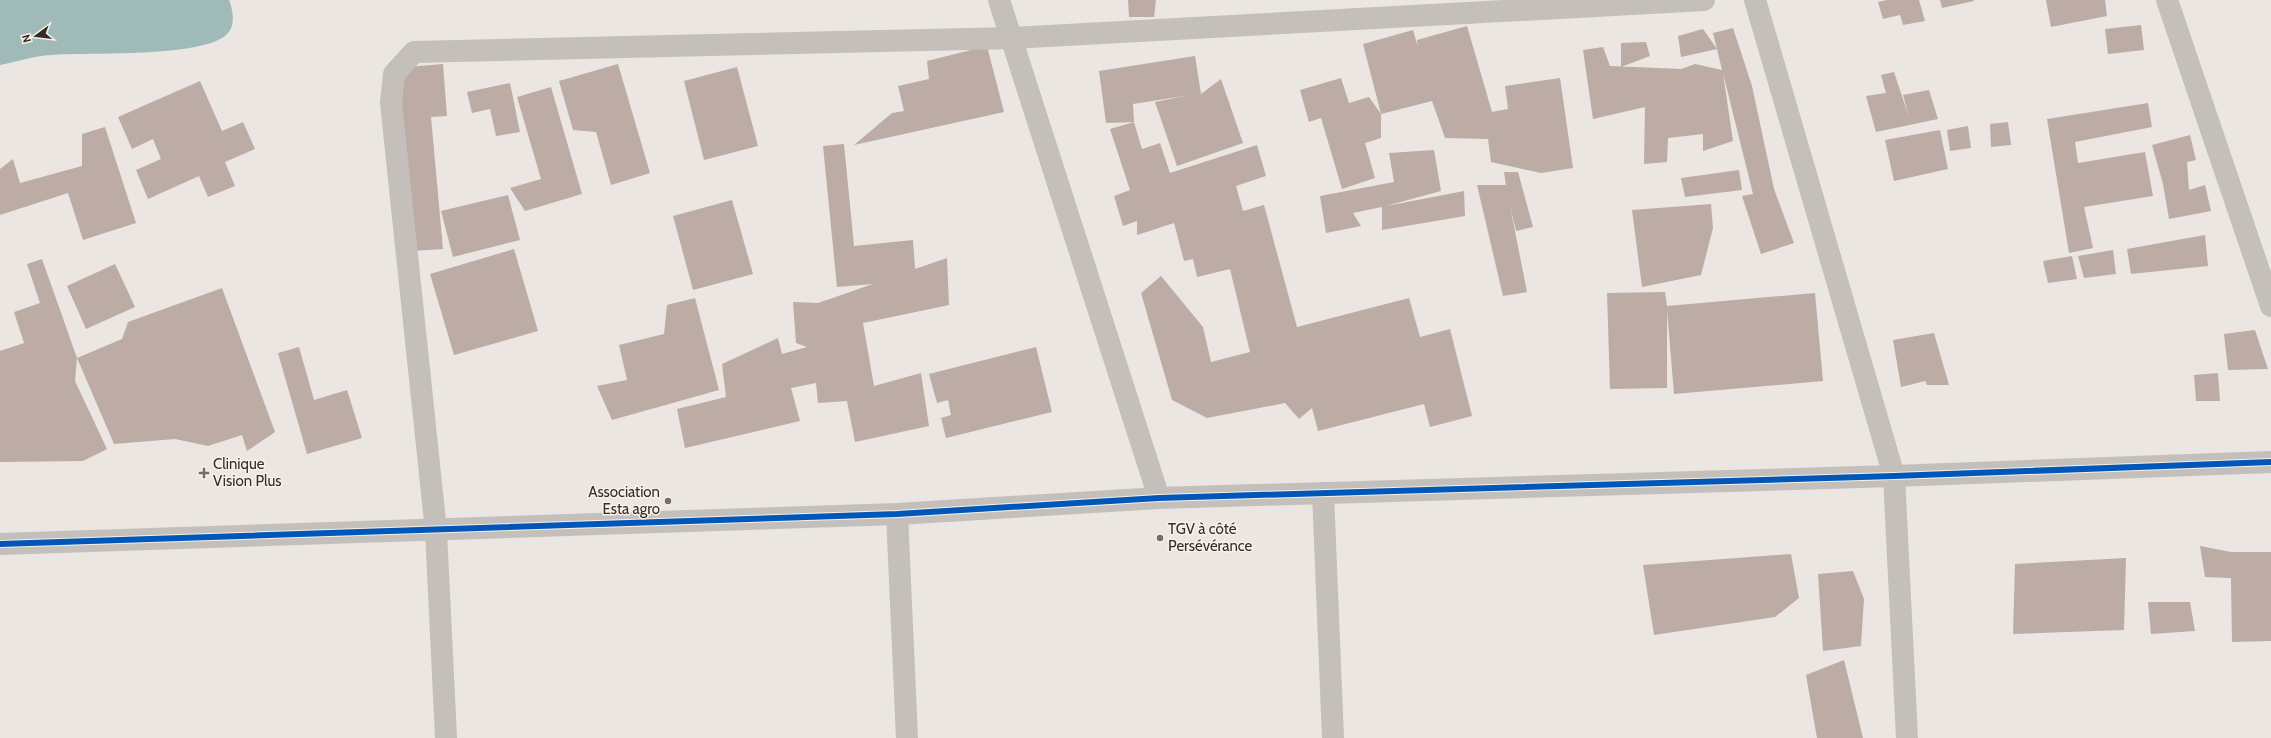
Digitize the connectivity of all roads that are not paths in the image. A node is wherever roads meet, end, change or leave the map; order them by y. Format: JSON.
{"nodes":[{"id":1,"x":999,"y":0,"type":"edge"},
{"id":2,"x":1704,"y":0,"type":"edge"},
{"id":3,"x":1755,"y":0,"type":"edge"},
{"id":4,"x":2167,"y":0,"type":"edge"},
{"id":5,"x":1012,"y":38,"type":"junction"},
{"id":6,"x":2271,"y":306,"type":"edge"},
{"id":7,"x":2271,"y":462,"type":"edge"},
{"id":8,"x":1894,"y":476,"type":"junction"},
{"id":9,"x":1323,"y":493,"type":"junction"},
{"id":10,"x":1159,"y":498,"type":"junction"},
{"id":11,"x":897,"y":514,"type":"junction"},
{"id":12,"x":436,"y":531,"type":"junction"},
{"id":13,"x":0,"y":544,"type":"edge"},
{"id":14,"x":446,"y":738,"type":"edge"},
{"id":15,"x":907,"y":738,"type":"edge"},
{"id":16,"x":1333,"y":738,"type":"edge"},
{"id":17,"x":1907,"y":738,"type":"edge"}],
"edges":[{"from":1,"to":5,"type":"street"},
{"from":2,"to":5,"type":"street"},
{"from":3,"to":8,"type":"street"},
{"from":4,"to":6,"type":"street"},
{"from":5,"to":10,"type":"street"},
{"from":5,"to":12,"type":"street"},
{"from":7,"to":8,"type":"street"},
{"from":8,"to":9,"type":"street"},
{"from":8,"to":17,"type":"street"},
{"from":9,"to":10,"type":"street"},
{"from":9,"to":16,"type":"street"},
{"from":10,"to":11,"type":"street"},
{"from":11,"to":12,"type":"street"},
{"from":11,"to":15,"type":"street"},
{"from":12,"to":13,"type":"street"},
{"from":12,"to":14,"type":"street"}]}
